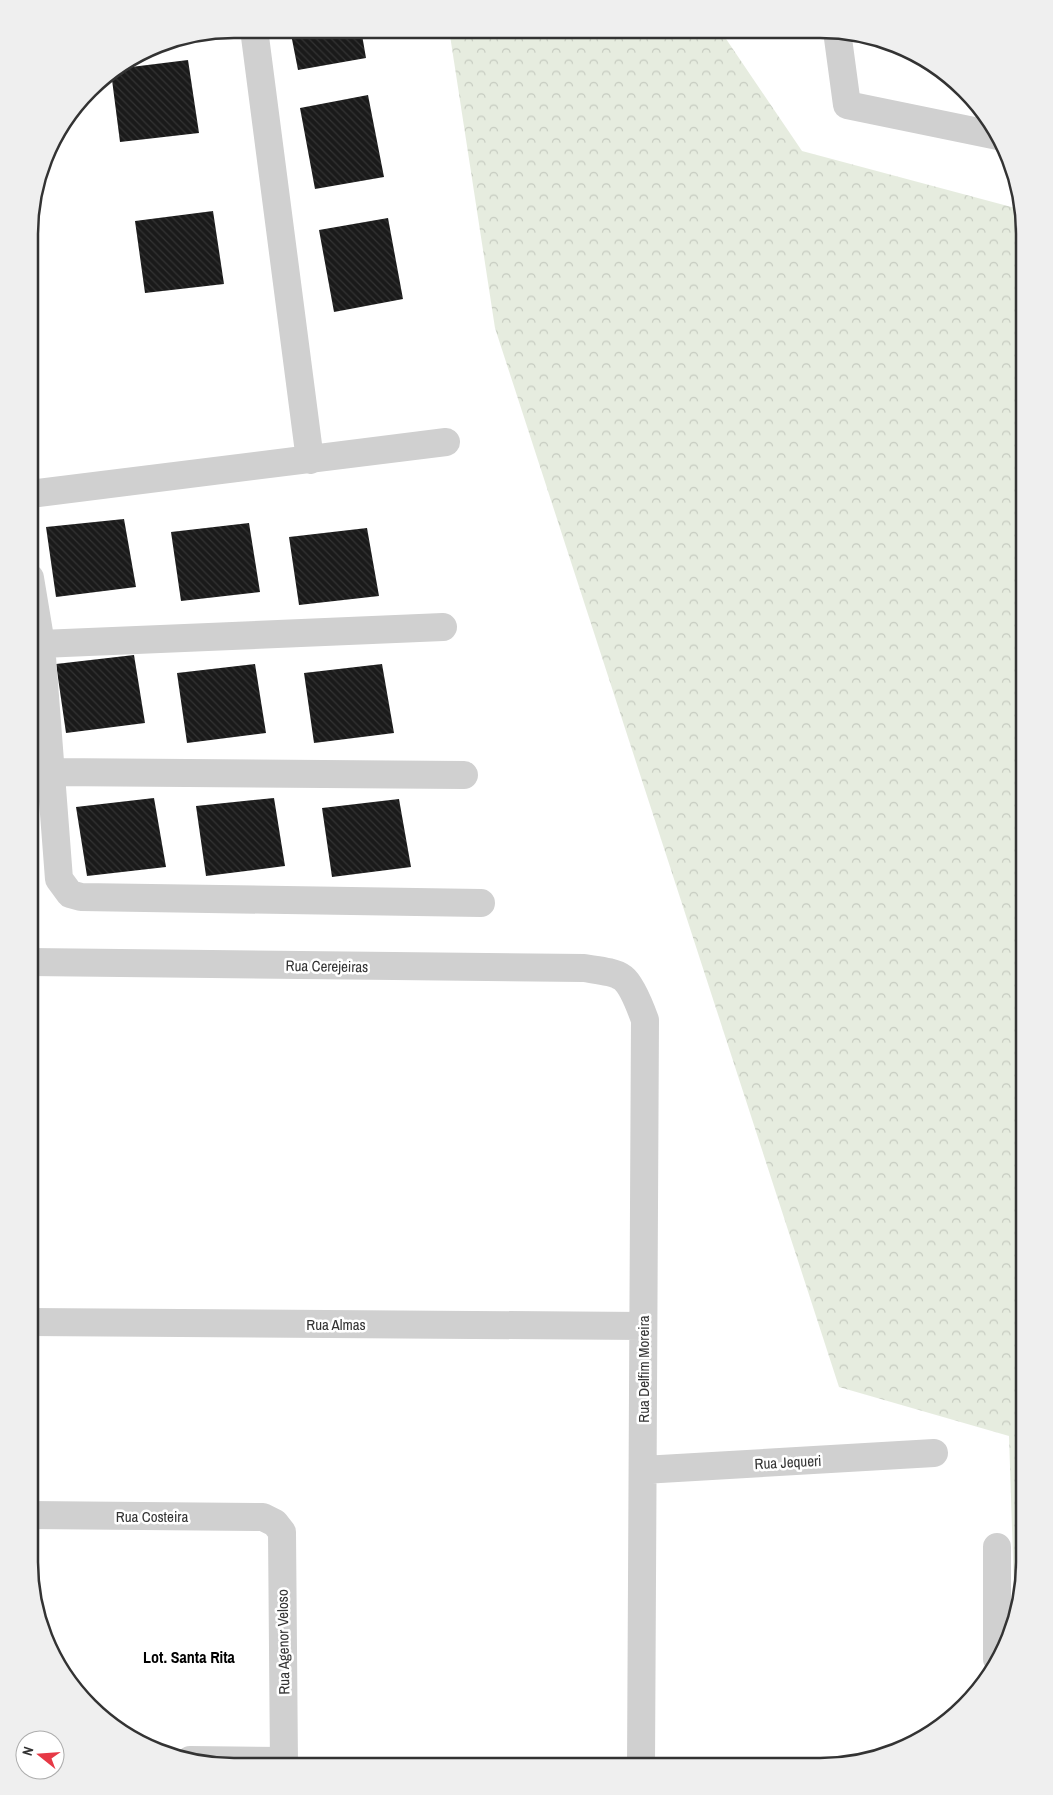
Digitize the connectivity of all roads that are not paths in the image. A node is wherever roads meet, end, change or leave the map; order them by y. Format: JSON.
{"nodes":[{"id":1,"x":255,"y":38,"type":"edge"},
{"id":2,"x":837,"y":38,"type":"edge"},
{"id":3,"x":988,"y":134,"type":"edge"},
{"id":4,"x":446,"y":442,"type":"dead end"},
{"id":5,"x":310,"y":460,"type":"junction"},
{"id":6,"x":38,"y":493,"type":"edge"},
{"id":7,"x":38,"y":626,"type":"edge"},
{"id":8,"x":442,"y":627,"type":"dead end"},
{"id":9,"x":41,"y":644,"type":"junction"},
{"id":10,"x":50,"y":772,"type":"junction"},
{"id":11,"x":464,"y":775,"type":"dead end"},
{"id":12,"x":481,"y":903,"type":"dead end"},
{"id":13,"x":38,"y":962,"type":"edge"},
{"id":14,"x":623,"y":978,"type":"joint"},
{"id":15,"x":38,"y":1322,"type":"edge"},
{"id":16,"x":643,"y":1326,"type":"junction"},
{"id":17,"x":934,"y":1453,"type":"dead end"},
{"id":18,"x":643,"y":1470,"type":"junction"},
{"id":19,"x":38,"y":1515,"type":"edge"},
{"id":20,"x":275,"y":1523,"type":"joint"},
{"id":21,"x":997,"y":1547,"type":"dead end"},
{"id":22,"x":997,"y":1644,"type":"edge"},
{"id":23,"x":284,"y":1758,"type":"edge"},
{"id":24,"x":641,"y":1758,"type":"edge"}],
"edges":[{"from":1,"to":5,"type":"street"},
{"from":2,"to":3,"type":"street"},
{"from":4,"to":5,"type":"street"},
{"from":5,"to":6,"type":"street"},
{"from":7,"to":9,"type":"street"},
{"from":8,"to":9,"type":"street"},
{"from":9,"to":10,"type":"street"},
{"from":10,"to":11,"type":"street"},
{"from":10,"to":12,"type":"street"},
{"from":13,"to":14,"type":"street","name":"Rua Cerejeiras"},
{"from":14,"to":16,"type":"street","name":"Rua Delfim Moreira"},
{"from":15,"to":16,"type":"street","name":"Rua Almas"},
{"from":16,"to":18,"type":"street","name":"Rua Delfim Moreira"},
{"from":17,"to":18,"type":"street","name":"Rua Jequeri"},
{"from":18,"to":24,"type":"street","name":"Rua Delfim Moreira"},
{"from":19,"to":20,"type":"street","name":"Rua Costeira"},
{"from":20,"to":23,"type":"street","name":"Rua Agenor Veloso"},
{"from":21,"to":22,"type":"street"}]}
